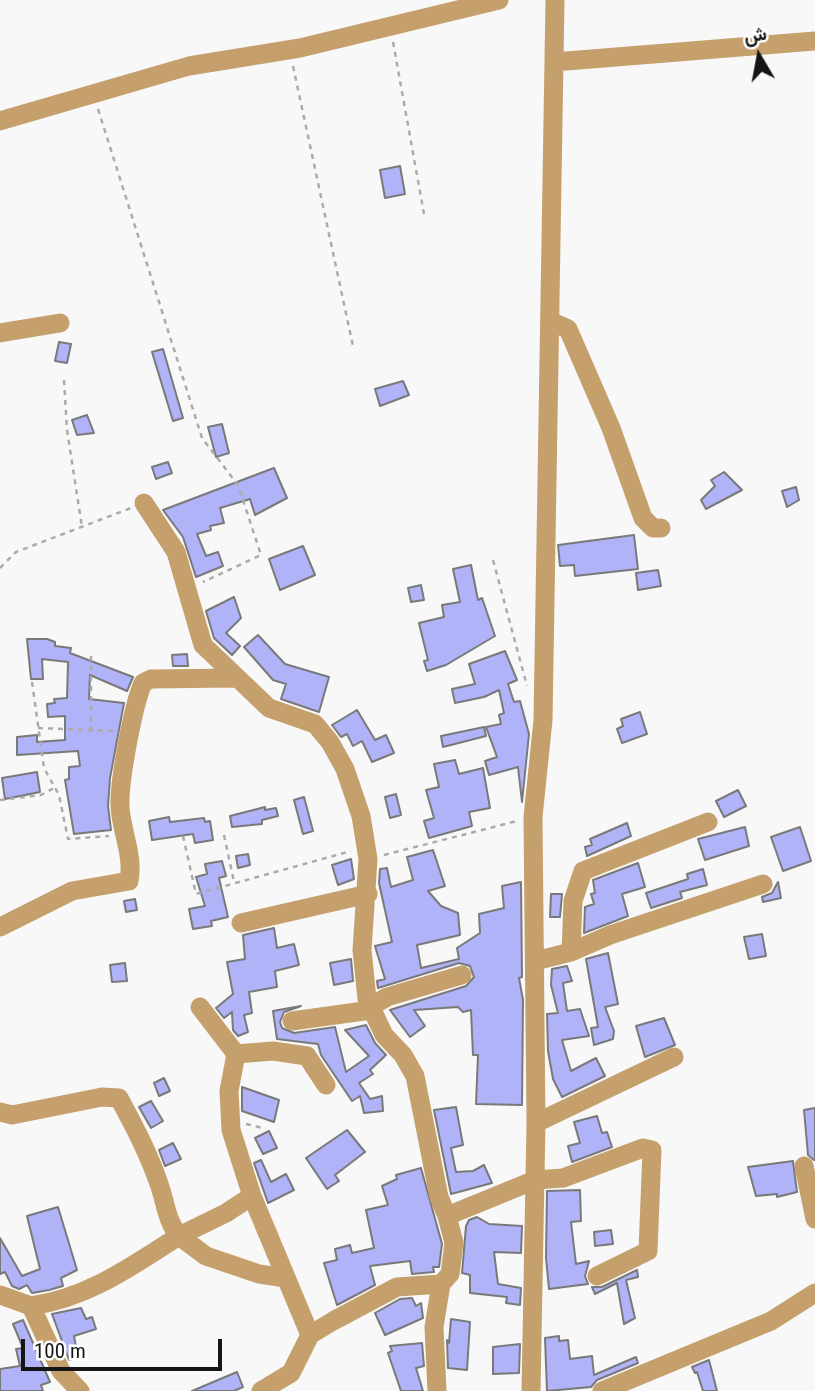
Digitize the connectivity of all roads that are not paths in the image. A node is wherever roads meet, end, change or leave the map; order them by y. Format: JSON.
{"nodes":[{"id":1,"x":499,"y":0,"type":"edge"},
{"id":2,"x":555,"y":0,"type":"edge"},
{"id":3,"x":815,"y":41,"type":"edge"},
{"id":4,"x":554,"y":62,"type":"junction"},
{"id":5,"x":0,"y":121,"type":"edge"},
{"id":6,"x":550,"y":321,"type":"junction"},
{"id":7,"x":60,"y":323,"type":"dead end"},
{"id":8,"x":0,"y":333,"type":"edge"},
{"id":9,"x":144,"y":503,"type":"road end"},
{"id":10,"x":661,"y":528,"type":"dead end"},
{"id":11,"x":236,"y":678,"type":"junction"},
{"id":12,"x":708,"y":822,"type":"dead end"},
{"id":13,"x":763,"y":884,"type":"dead end"},
{"id":14,"x":368,"y":894,"type":"junction"},
{"id":15,"x":241,"y":923,"type":"dead end"},
{"id":16,"x":0,"y":927,"type":"edge"},
{"id":17,"x":571,"y":952,"type":"junction"},
{"id":18,"x":535,"y":961,"type":"junction"},
{"id":19,"x":461,"y":975,"type":"dead end"},
{"id":20,"x":200,"y":1007,"type":"dead end"},
{"id":21,"x":370,"y":1009,"type":"junction"},
{"id":22,"x":292,"y":1021,"type":"dead end"},
{"id":23,"x":236,"y":1054,"type":"junction"},
{"id":24,"x":674,"y":1057,"type":"dead end"},
{"id":25,"x":326,"y":1085,"type":"dead end"},
{"id":26,"x":0,"y":1112,"type":"edge"},
{"id":27,"x":536,"y":1123,"type":"junction"},
{"id":28,"x":804,"y":1166,"type":"dead end"},
{"id":29,"x":535,"y":1180,"type":"junction"},
{"id":30,"x":252,"y":1196,"type":"junction"},
{"id":31,"x":447,"y":1216,"type":"junction"},
{"id":32,"x":815,"y":1219,"type":"edge"},
{"id":33,"x":179,"y":1236,"type":"junction"},
{"id":34,"x":597,"y":1276,"type":"dead end"},
{"id":35,"x":286,"y":1278,"type":"junction"},
{"id":36,"x":441,"y":1283,"type":"junction"},
{"id":37,"x":815,"y":1293,"type":"edge"},
{"id":38,"x":0,"y":1295,"type":"edge"},
{"id":39,"x":31,"y":1306,"type":"junction"},
{"id":40,"x":310,"y":1335,"type":"junction"},
{"id":41,"x":80,"y":1391,"type":"edge"},
{"id":42,"x":261,"y":1391,"type":"edge"},
{"id":43,"x":437,"y":1391,"type":"edge"},
{"id":44,"x":531,"y":1391,"type":"edge"},
{"id":45,"x":602,"y":1391,"type":"edge"}],
"edges":[{"from":1,"to":5,"type":"street"},
{"from":2,"to":4,"type":"street"},
{"from":3,"to":4,"type":"street"},
{"from":4,"to":6,"type":"street"},
{"from":6,"to":10,"type":"street"},
{"from":6,"to":18,"type":"street"},
{"from":7,"to":8,"type":"street"},
{"from":9,"to":11,"type":"street"},
{"from":11,"to":14,"type":"street"},
{"from":11,"to":16,"type":"street"},
{"from":12,"to":17,"type":"street"},
{"from":13,"to":17,"type":"street"},
{"from":14,"to":15,"type":"street"},
{"from":14,"to":21,"type":"street"},
{"from":17,"to":18,"type":"street"},
{"from":18,"to":27,"type":"street"},
{"from":19,"to":21,"type":"street"},
{"from":20,"to":23,"type":"street"},
{"from":21,"to":22,"type":"street"},
{"from":21,"to":31,"type":"street"},
{"from":23,"to":25,"type":"street"},
{"from":23,"to":30,"type":"street"},
{"from":24,"to":27,"type":"street"},
{"from":26,"to":33,"type":"street"},
{"from":27,"to":29,"type":"street"},
{"from":28,"to":32,"type":"street"},
{"from":29,"to":31,"type":"street"},
{"from":29,"to":34,"type":"street"},
{"from":29,"to":44,"type":"street"},
{"from":30,"to":33,"type":"street"},
{"from":30,"to":35,"type":"street"},
{"from":31,"to":36,"type":"street"},
{"from":33,"to":35,"type":"street"},
{"from":33,"to":39,"type":"street"},
{"from":35,"to":40,"type":"street"},
{"from":36,"to":40,"type":"street"},
{"from":36,"to":43,"type":"street"},
{"from":37,"to":45,"type":"street"},
{"from":38,"to":39,"type":"street"},
{"from":39,"to":41,"type":"street"},
{"from":40,"to":42,"type":"street"}]}
